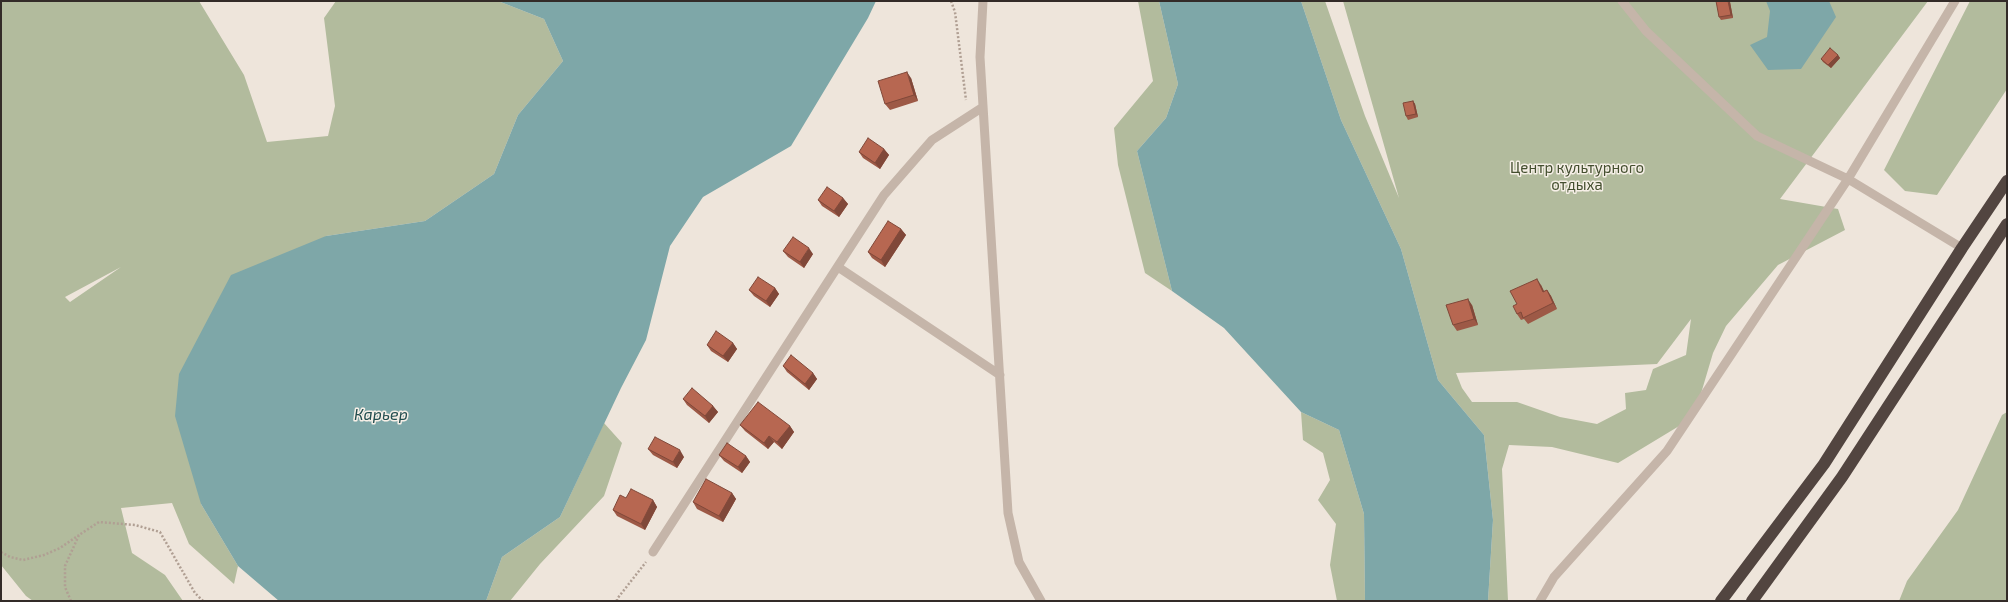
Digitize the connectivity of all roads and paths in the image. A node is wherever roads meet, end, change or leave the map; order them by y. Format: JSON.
{"nodes":[{"id":1,"x":951,"y":1,"type":"edge"},
{"id":2,"x":983,"y":1,"type":"edge"},
{"id":3,"x":1622,"y":1,"type":"edge"},
{"id":4,"x":1955,"y":1,"type":"edge"},
{"id":5,"x":966,"y":100,"type":"dead end"},
{"id":6,"x":983,"y":107,"type":"junction"},
{"id":7,"x":1848,"y":179,"type":"junction"},
{"id":8,"x":2007,"y":181,"type":"edge"},
{"id":9,"x":2007,"y":224,"type":"edge"},
{"id":10,"x":1962,"y":248,"type":"junction"},
{"id":11,"x":838,"y":267,"type":"junction"},
{"id":12,"x":1000,"y":376,"type":"junction"},
{"id":13,"x":80,"y":535,"type":"junction"},
{"id":14,"x":1,"y":552,"type":"edge"},
{"id":15,"x":653,"y":552,"type":"joint"},
{"id":16,"x":71,"y":601,"type":"edge"},
{"id":17,"x":203,"y":601,"type":"edge"},
{"id":18,"x":617,"y":601,"type":"edge"},
{"id":19,"x":1041,"y":601,"type":"edge"},
{"id":20,"x":1540,"y":601,"type":"edge"},
{"id":21,"x":1721,"y":601,"type":"edge"},
{"id":22,"x":1752,"y":601,"type":"edge"}],
"edges":[{"from":1,"to":5,"type":"path"},
{"from":2,"to":6,"type":"lane"},
{"from":3,"to":7,"type":"lane"},
{"from":4,"to":7,"type":"lane"},
{"from":6,"to":11,"type":"lane"},
{"from":6,"to":12,"type":"lane"},
{"from":7,"to":10,"type":"lane"},
{"from":7,"to":20,"type":"lane"},
{"from":8,"to":10,"type":"highway"},
{"from":9,"to":22,"type":"highway"},
{"from":10,"to":21,"type":"highway"},
{"from":11,"to":12,"type":"lane"},
{"from":11,"to":15,"type":"lane"},
{"from":12,"to":19,"type":"lane"},
{"from":13,"to":14,"type":"path"},
{"from":13,"to":16,"type":"path"},
{"from":13,"to":17,"type":"path"},
{"from":15,"to":18,"type":"path"}]}
